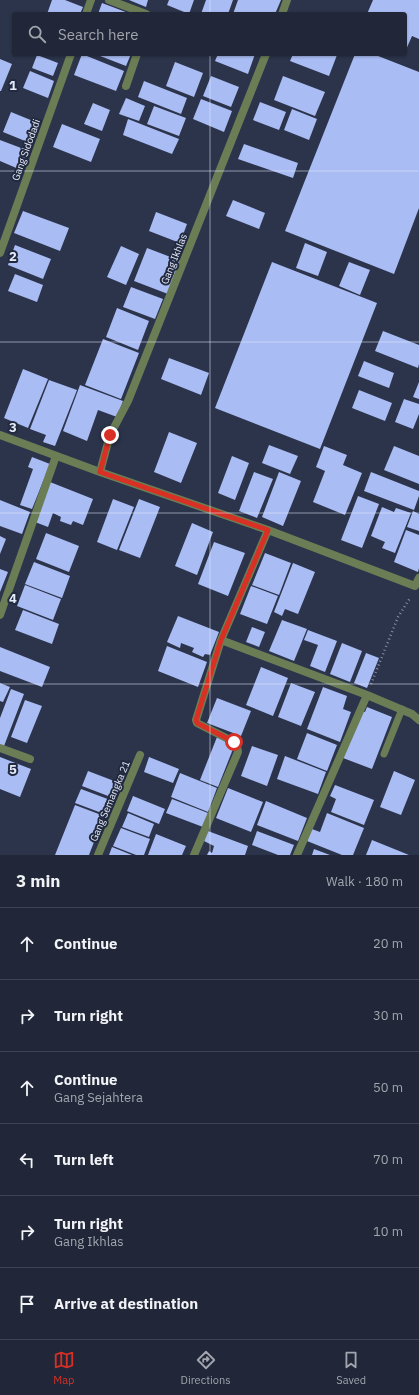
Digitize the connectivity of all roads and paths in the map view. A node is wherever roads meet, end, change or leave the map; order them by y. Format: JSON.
{"nodes":[{"id":1,"x":91,"y":0,"type":"edge"},
{"id":2,"x":109,"y":0,"type":"edge"},
{"id":3,"x":287,"y":0,"type":"edge"},
{"id":4,"x":87,"y":12,"type":"edge"},
{"id":5,"x":141,"y":12,"type":"edge"},
{"id":6,"x":283,"y":12,"type":"edge"},
{"id":7,"x":70,"y":56,"type":"edge"},
{"id":8,"x":136,"y":56,"type":"edge"},
{"id":9,"x":265,"y":56,"type":"edge"},
{"id":10,"x":126,"y":86,"type":"dead end"},
{"id":11,"x":0,"y":252,"type":"edge"},
{"id":12,"x":0,"y":435,"type":"edge"},
{"id":13,"x":56,"y":456,"type":"junction"},
{"id":14,"x":100,"y":472,"type":"junction"},
{"id":15,"x":268,"y":530,"type":"junction"},
{"id":16,"x":419,"y":578,"type":"edge"},
{"id":17,"x":415,"y":586,"type":"junction"},
{"id":18,"x":0,"y":615,"type":"edge"},
{"id":19,"x":221,"y":640,"type":"junction"},
{"id":20,"x":367,"y":695,"type":"junction"},
{"id":21,"x":402,"y":709,"type":"junction"},
{"id":22,"x":419,"y":720,"type":"edge"},
{"id":23,"x":0,"y":748,"type":"edge"},
{"id":24,"x":384,"y":754,"type":"dead end"},
{"id":25,"x":140,"y":755,"type":"dead end"},
{"id":26,"x":30,"y":759,"type":"dead end"},
{"id":27,"x":98,"y":855,"type":"edge"},
{"id":28,"x":194,"y":855,"type":"edge"},
{"id":29,"x":297,"y":855,"type":"edge"}],
"edges":[{"from":1,"to":4,"type":"street"},
{"from":2,"to":5,"type":"street"},
{"from":3,"to":6,"type":"street"},
{"from":7,"to":11,"type":"street","name":"Gang Sidodadi"},
{"from":8,"to":10,"type":"street"},
{"from":9,"to":14,"type":"street","name":"Gang Ikhlas"},
{"from":12,"to":13,"type":"street"},
{"from":13,"to":14,"type":"street"},
{"from":13,"to":18,"type":"street"},
{"from":14,"to":15,"type":"street"},
{"from":15,"to":17,"type":"street"},
{"from":15,"to":19,"type":"street"},
{"from":16,"to":17,"type":"street"},
{"from":17,"to":20,"type":"path"},
{"from":19,"to":20,"type":"street"},
{"from":19,"to":28,"type":"street"},
{"from":20,"to":21,"type":"street"},
{"from":20,"to":29,"type":"street"},
{"from":21,"to":22,"type":"street"},
{"from":21,"to":24,"type":"lane"},
{"from":23,"to":26,"type":"street"},
{"from":25,"to":27,"type":"street","name":"Gang Semangka 21"}]}
